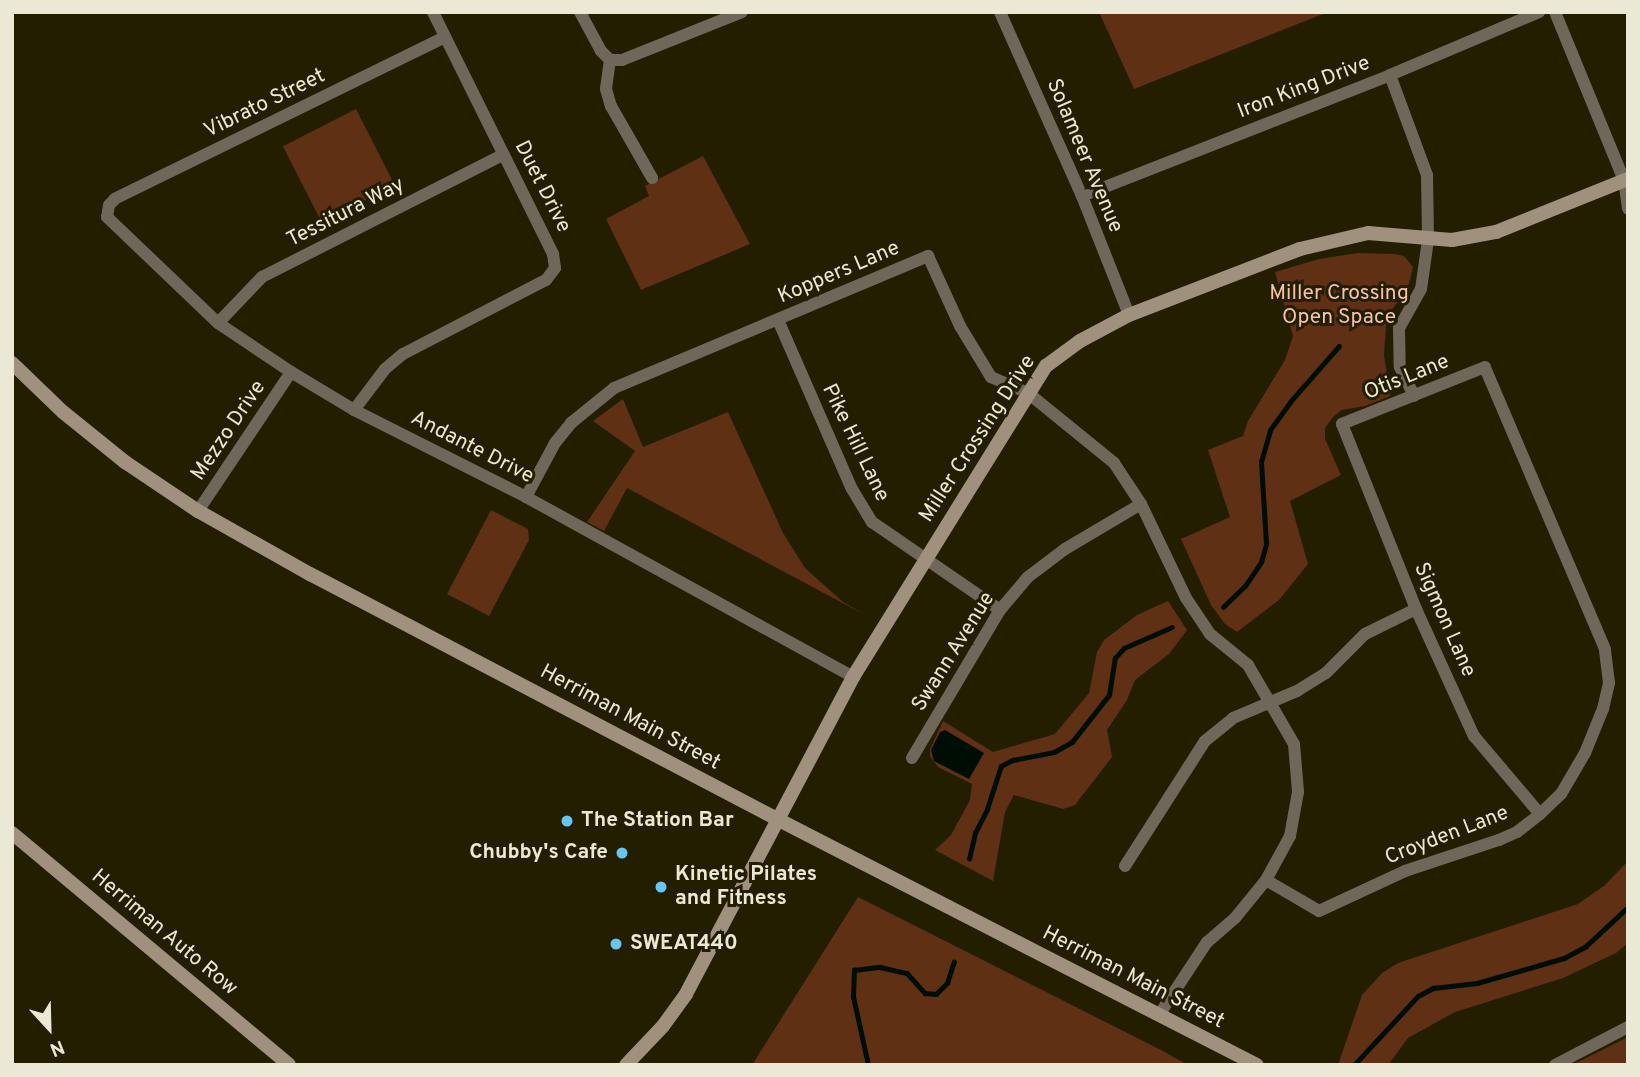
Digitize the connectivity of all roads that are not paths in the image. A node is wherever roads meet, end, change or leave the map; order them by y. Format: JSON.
{"nodes":[{"id":1,"x":433,"y":12,"type":"edge"},
{"id":2,"x":580,"y":12,"type":"edge"},
{"id":3,"x":742,"y":12,"type":"edge"},
{"id":4,"x":1000,"y":12,"type":"edge"},
{"id":5,"x":1539,"y":12,"type":"edge"},
{"id":6,"x":1555,"y":12,"type":"edge"},
{"id":7,"x":445,"y":37,"type":"junction"},
{"id":8,"x":610,"y":60,"type":"junction"},
{"id":9,"x":1390,"y":75,"type":"junction"},
{"id":10,"x":504,"y":154,"type":"junction"},
{"id":11,"x":652,"y":177,"type":"dead end"},
{"id":12,"x":1627,"y":181,"type":"edge"},
{"id":13,"x":1082,"y":196,"type":"junction"},
{"id":14,"x":1628,"y":209,"type":"edge"},
{"id":15,"x":107,"y":211,"type":"joint"},
{"id":16,"x":1428,"y":240,"type":"junction"},
{"id":17,"x":1129,"y":315,"type":"junction"},
{"id":18,"x":778,"y":320,"type":"junction"},
{"id":19,"x":218,"y":323,"type":"junction"},
{"id":20,"x":12,"y":363,"type":"edge"},
{"id":21,"x":1485,"y":367,"type":"joint"},
{"id":22,"x":291,"y":372,"type":"junction"},
{"id":23,"x":1028,"y":393,"type":"junction"},
{"id":24,"x":1414,"y":396,"type":"junction"},
{"id":25,"x":354,"y":410,"type":"junction"},
{"id":26,"x":1342,"y":424,"type":"joint"},
{"id":27,"x":526,"y":497,"type":"junction"},
{"id":28,"x":1142,"y":504,"type":"junction"},
{"id":29,"x":198,"y":511,"type":"junction"},
{"id":30,"x":926,"y":558,"type":"junction"},
{"id":31,"x":1416,"y":609,"type":"junction"},
{"id":32,"x":1000,"y":610,"type":"junction"},
{"id":33,"x":853,"y":677,"type":"junction"},
{"id":34,"x":1272,"y":703,"type":"junction"},
{"id":35,"x":912,"y":758,"type":"dead end"},
{"id":36,"x":1540,"y":814,"type":"junction"},
{"id":37,"x":777,"y":819,"type":"junction"},
{"id":38,"x":12,"y":833,"type":"edge"},
{"id":39,"x":1125,"y":866,"type":"dead end"},
{"id":40,"x":1266,"y":880,"type":"junction"},
{"id":41,"x":1159,"y":1015,"type":"junction"},
{"id":42,"x":1628,"y":1027,"type":"edge"},
{"id":43,"x":289,"y":1065,"type":"edge"},
{"id":44,"x":626,"y":1065,"type":"edge"},
{"id":45,"x":1257,"y":1065,"type":"edge"},
{"id":46,"x":1555,"y":1065,"type":"edge"}],
"edges":[{"from":1,"to":7,"type":"street","name":"Duet Drive"},
{"from":2,"to":8,"type":"street"},
{"from":3,"to":8,"type":"street"},
{"from":4,"to":13,"type":"street","name":"Solameer Avenue"},
{"from":5,"to":9,"type":"street","name":"Iron King Drive"},
{"from":6,"to":12,"type":"street"},
{"from":7,"to":10,"type":"street","name":"Duet Drive"},
{"from":7,"to":15,"type":"street","name":"Vibrato Street"},
{"from":8,"to":11,"type":"street"},
{"from":9,"to":13,"type":"street","name":"Iron King Drive"},
{"from":9,"to":16,"type":"street"},
{"from":10,"to":19,"type":"street","name":"Tessitura Way"},
{"from":10,"to":25,"type":"street","name":"Duet Drive"},
{"from":12,"to":14,"type":"street"},
{"from":12,"to":16,"type":"street","name":"Miller Crossing Drive"},
{"from":13,"to":17,"type":"street","name":"Solameer Avenue"},
{"from":15,"to":19,"type":"street","name":"Andante Drive"},
{"from":16,"to":17,"type":"street","name":"Miller Crossing Drive"},
{"from":16,"to":24,"type":"street"},
{"from":17,"to":23,"type":"street","name":"Miller Crossing Drive"},
{"from":18,"to":23,"type":"street","name":"Koppers Lane"},
{"from":18,"to":27,"type":"street","name":"Koppers Lane"},
{"from":18,"to":30,"type":"street","name":"Pike Hill Lane"},
{"from":19,"to":22,"type":"street","name":"Andante Drive"},
{"from":20,"to":29,"type":"street","name":"Herriman Main Street"},
{"from":21,"to":24,"type":"street","name":"Otis Lane"},
{"from":21,"to":36,"type":"street","name":"Croyden Lane"},
{"from":22,"to":25,"type":"street","name":"Andante Drive"},
{"from":22,"to":29,"type":"street","name":"Mezzo Drive"},
{"from":23,"to":28,"type":"street","name":"Koppers Lane"},
{"from":23,"to":30,"type":"street","name":"Miller Crossing Drive"},
{"from":24,"to":26,"type":"street","name":"Otis Lane"},
{"from":25,"to":27,"type":"street","name":"Andante Drive"},
{"from":26,"to":31,"type":"street","name":"Sigmon Lane"},
{"from":27,"to":33,"type":"street","name":"Andante Drive"},
{"from":28,"to":32,"type":"street","name":"Swann Avenue"},
{"from":28,"to":34,"type":"street","name":"Koppers Lane"},
{"from":29,"to":37,"type":"street","name":"Herriman Main Street"},
{"from":30,"to":32,"type":"street","name":"Pike Hill Lane"},
{"from":30,"to":33,"type":"street","name":"Miller Crossing Drive"},
{"from":31,"to":34,"type":"street"},
{"from":31,"to":36,"type":"street","name":"Sigmon Lane"},
{"from":32,"to":35,"type":"street","name":"Swann Avenue"},
{"from":33,"to":37,"type":"street","name":"Miller Crossing Drive"},
{"from":34,"to":39,"type":"street"},
{"from":34,"to":40,"type":"street","name":"Koppers Lane"},
{"from":36,"to":40,"type":"street","name":"Croyden Lane"},
{"from":37,"to":41,"type":"street","name":"Herriman Main Street"},
{"from":37,"to":44,"type":"street","name":"Miller Crossing Drive"},
{"from":38,"to":43,"type":"street","name":"Herriman Auto Row"},
{"from":40,"to":41,"type":"street","name":"Koppers Lane"},
{"from":41,"to":45,"type":"street","name":"Herriman Main Street"},
{"from":42,"to":46,"type":"street"}]}
